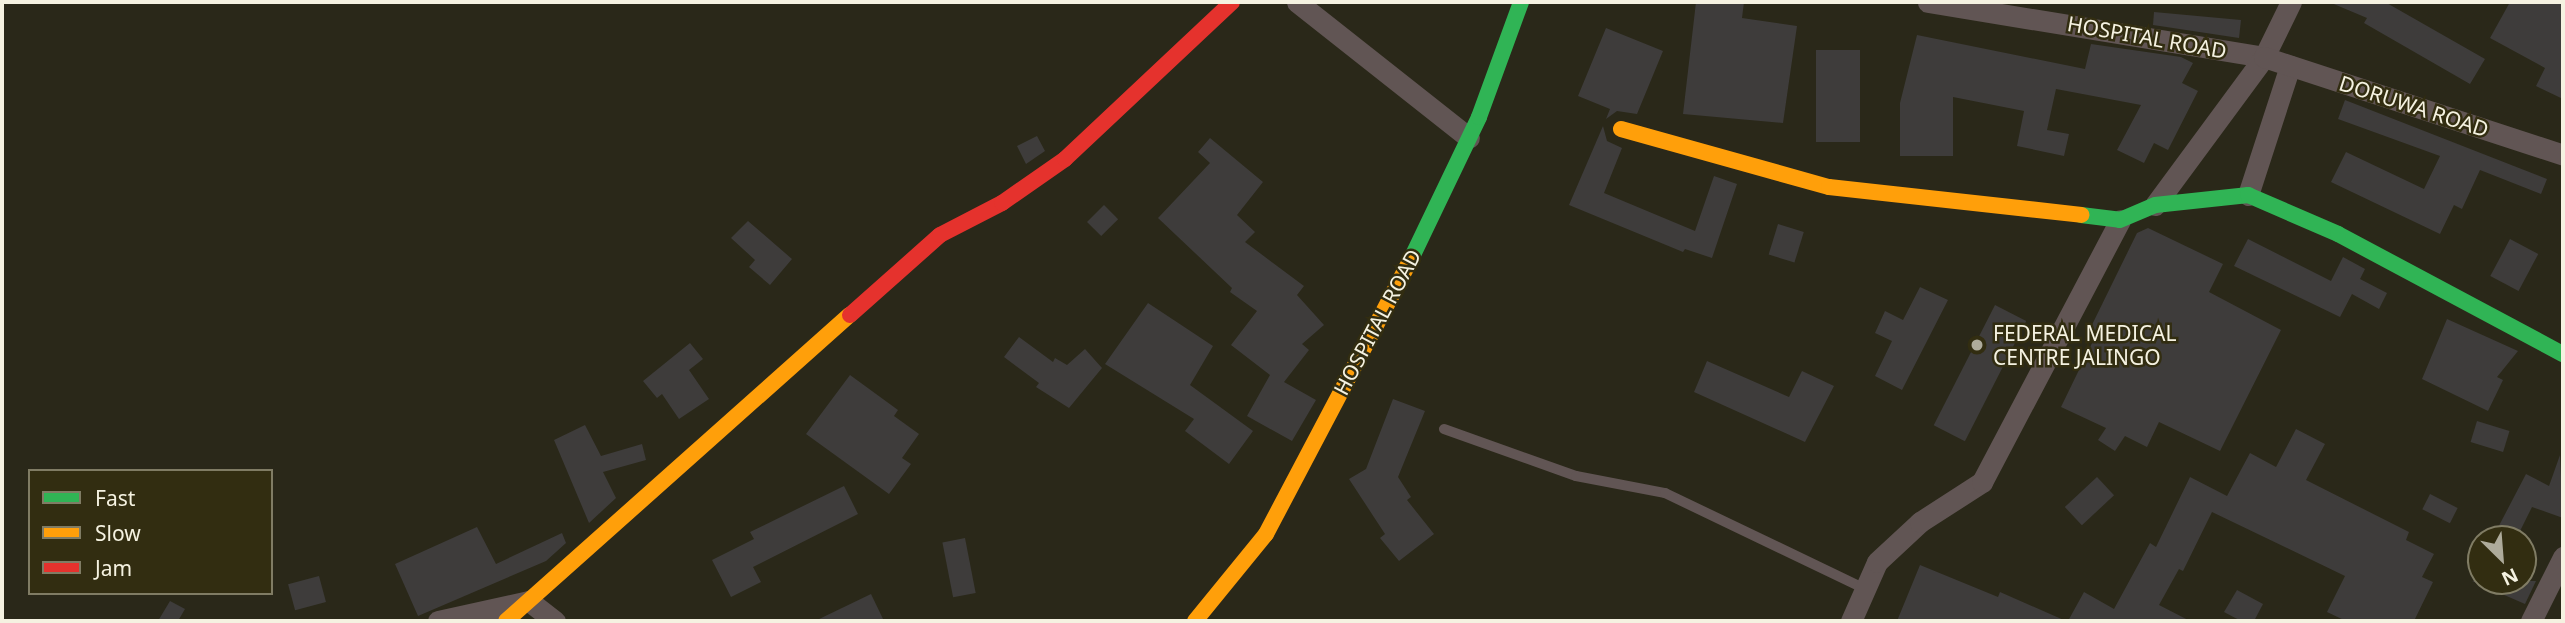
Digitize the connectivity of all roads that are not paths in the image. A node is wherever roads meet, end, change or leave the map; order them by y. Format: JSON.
{"nodes":[{"id":1,"x":1232,"y":2,"type":"edge"},
{"id":2,"x":1297,"y":2,"type":"edge"},
{"id":3,"x":1521,"y":2,"type":"edge"},
{"id":4,"x":1928,"y":2,"type":"edge"},
{"id":5,"x":2291,"y":2,"type":"edge"},
{"id":6,"x":2264,"y":57,"type":"junction"},
{"id":7,"x":2291,"y":66,"type":"junction"},
{"id":8,"x":1620,"y":129,"type":"dead end"},
{"id":9,"x":1469,"y":138,"type":"junction"},
{"id":10,"x":2563,"y":155,"type":"edge"},
{"id":11,"x":2248,"y":195,"type":"junction"},
{"id":12,"x":2155,"y":205,"type":"junction"},
{"id":13,"x":2120,"y":220,"type":"junction"},
{"id":14,"x":2563,"y":354,"type":"edge"},
{"id":15,"x":1444,"y":429,"type":"dead end"},
{"id":16,"x":2563,"y":557,"type":"edge"},
{"id":17,"x":1865,"y":589,"type":"junction"},
{"id":18,"x":529,"y":601,"type":"junction"},
{"id":19,"x":438,"y":621,"type":"edge"},
{"id":20,"x":506,"y":621,"type":"edge"},
{"id":21,"x":555,"y":621,"type":"edge"},
{"id":22,"x":1195,"y":621,"type":"edge"},
{"id":23,"x":1851,"y":621,"type":"edge"},
{"id":24,"x":2531,"y":621,"type":"edge"}],
"edges":[{"from":1,"to":18,"type":"street"},
{"from":2,"to":9,"type":"street"},
{"from":3,"to":9,"type":"street","name":"HOSPITAL ROAD"},
{"from":4,"to":6,"type":"street","name":"HOSPITAL ROAD"},
{"from":5,"to":6,"type":"street"},
{"from":6,"to":7,"type":"street","name":"DORUWA ROAD"},
{"from":6,"to":12,"type":"street"},
{"from":7,"to":10,"type":"street","name":"DORUWA ROAD"},
{"from":7,"to":11,"type":"street"},
{"from":8,"to":13,"type":"street"},
{"from":9,"to":22,"type":"street","name":"HOSPITAL ROAD"},
{"from":11,"to":12,"type":"street"},
{"from":11,"to":14,"type":"street"},
{"from":12,"to":13,"type":"street"},
{"from":13,"to":17,"type":"street"},
{"from":15,"to":17,"type":"lane"},
{"from":16,"to":24,"type":"street"},
{"from":17,"to":23,"type":"street"},
{"from":18,"to":19,"type":"street"},
{"from":18,"to":20,"type":"street"},
{"from":18,"to":21,"type":"street"}]}
